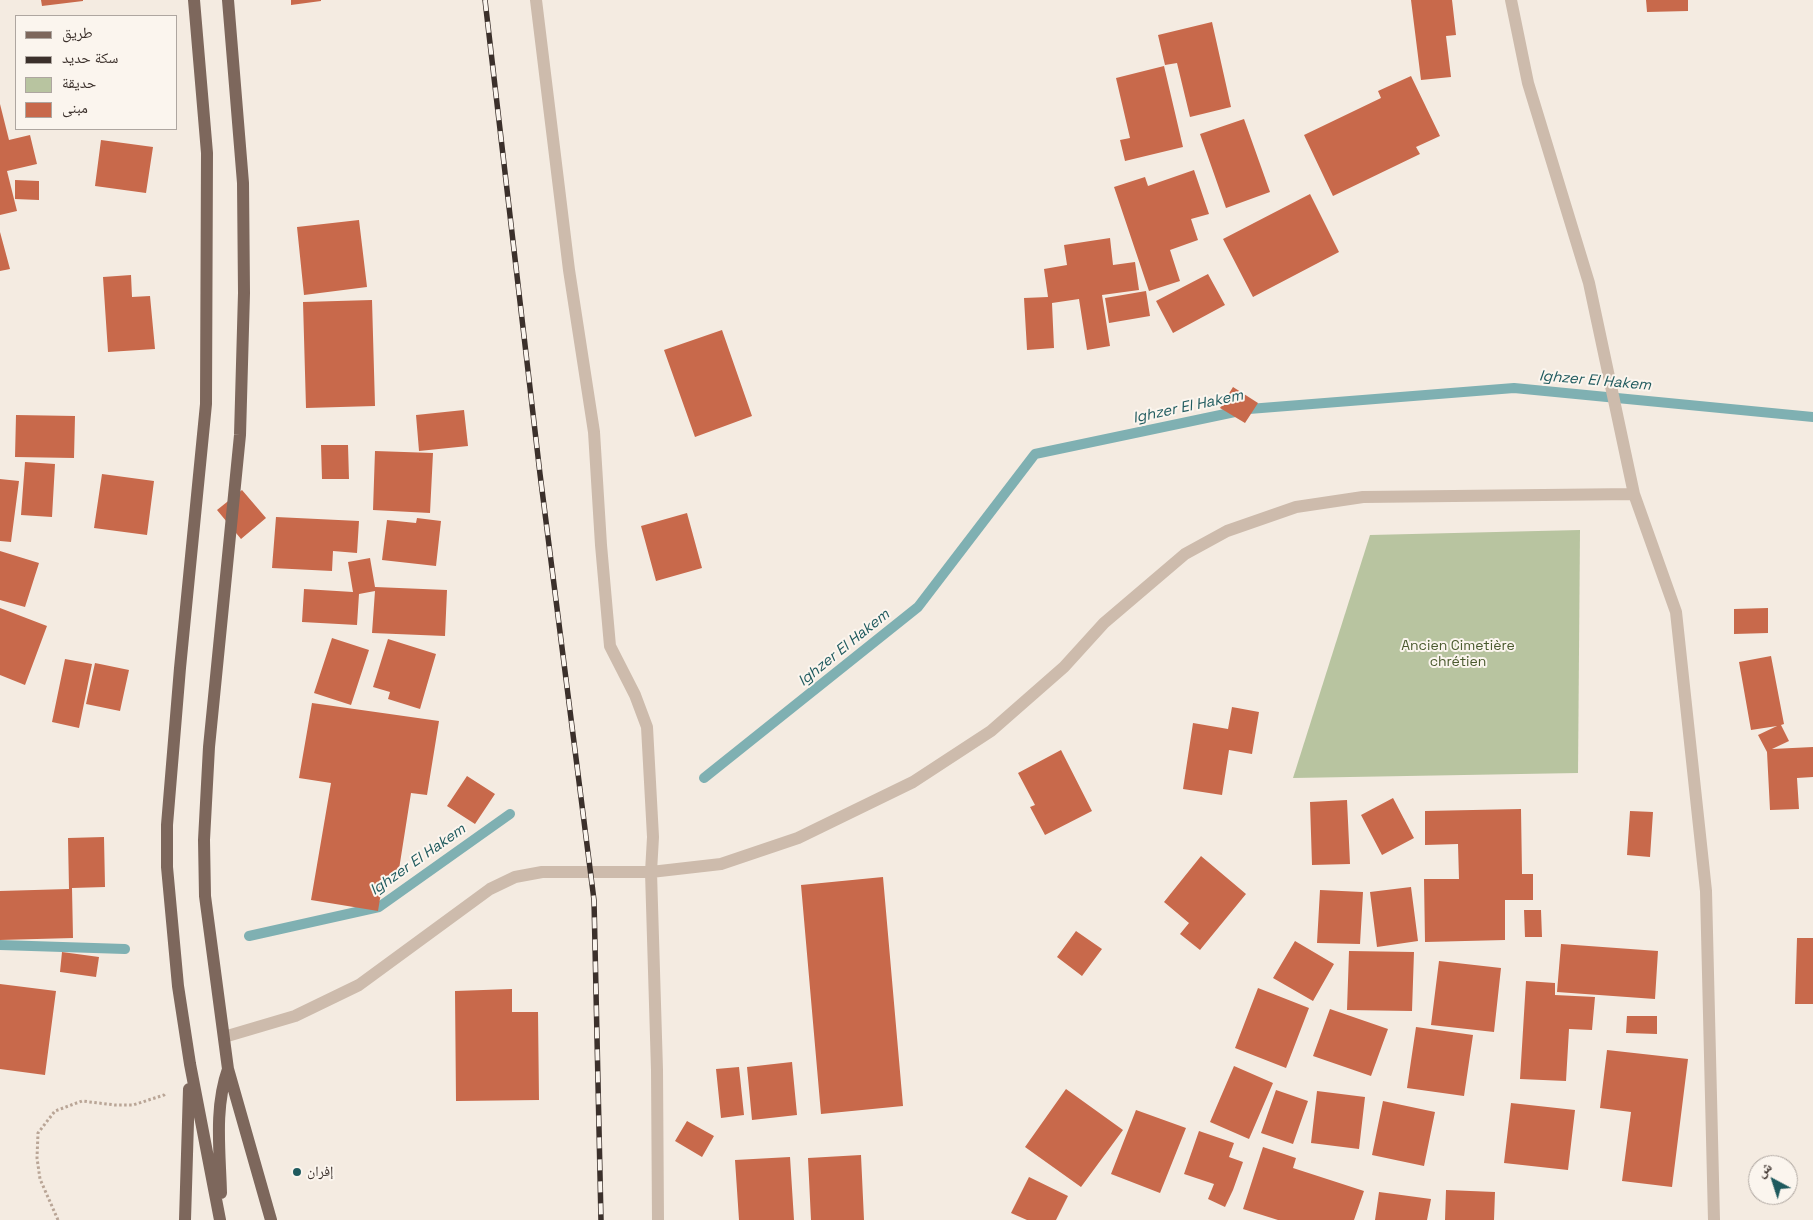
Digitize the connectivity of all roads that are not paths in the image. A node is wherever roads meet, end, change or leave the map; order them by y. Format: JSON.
{"nodes":[{"id":1,"x":194,"y":0,"type":"edge"},
{"id":2,"x":228,"y":0,"type":"edge"},
{"id":3,"x":536,"y":0,"type":"edge"},
{"id":4,"x":1511,"y":0,"type":"edge"},
{"id":5,"x":1634,"y":494,"type":"junction"},
{"id":6,"x":651,"y":872,"type":"junction"},
{"id":7,"x":224,"y":1038,"type":"junction"},
{"id":8,"x":190,"y":1064,"type":"junction"},
{"id":9,"x":228,"y":1069,"type":"junction"},
{"id":10,"x":185,"y":1220,"type":"edge"},
{"id":11,"x":220,"y":1220,"type":"edge"},
{"id":12,"x":271,"y":1220,"type":"edge"},
{"id":13,"x":658,"y":1220,"type":"edge"},
{"id":14,"x":1714,"y":1220,"type":"edge"}],
"edges":[{"from":1,"to":8,"type":"main road"},
{"from":2,"to":7,"type":"main road"},
{"from":3,"to":6,"type":"street"},
{"from":4,"to":5,"type":"street"},
{"from":5,"to":6,"type":"street"},
{"from":5,"to":14,"type":"street"},
{"from":6,"to":7,"type":"street"},
{"from":6,"to":13,"type":"street"},
{"from":7,"to":9,"type":"main road"},
{"from":8,"to":10,"type":"main road"},
{"from":8,"to":11,"type":"main road"},
{"from":9,"to":11,"type":"main road"},
{"from":9,"to":12,"type":"main road"}]}
